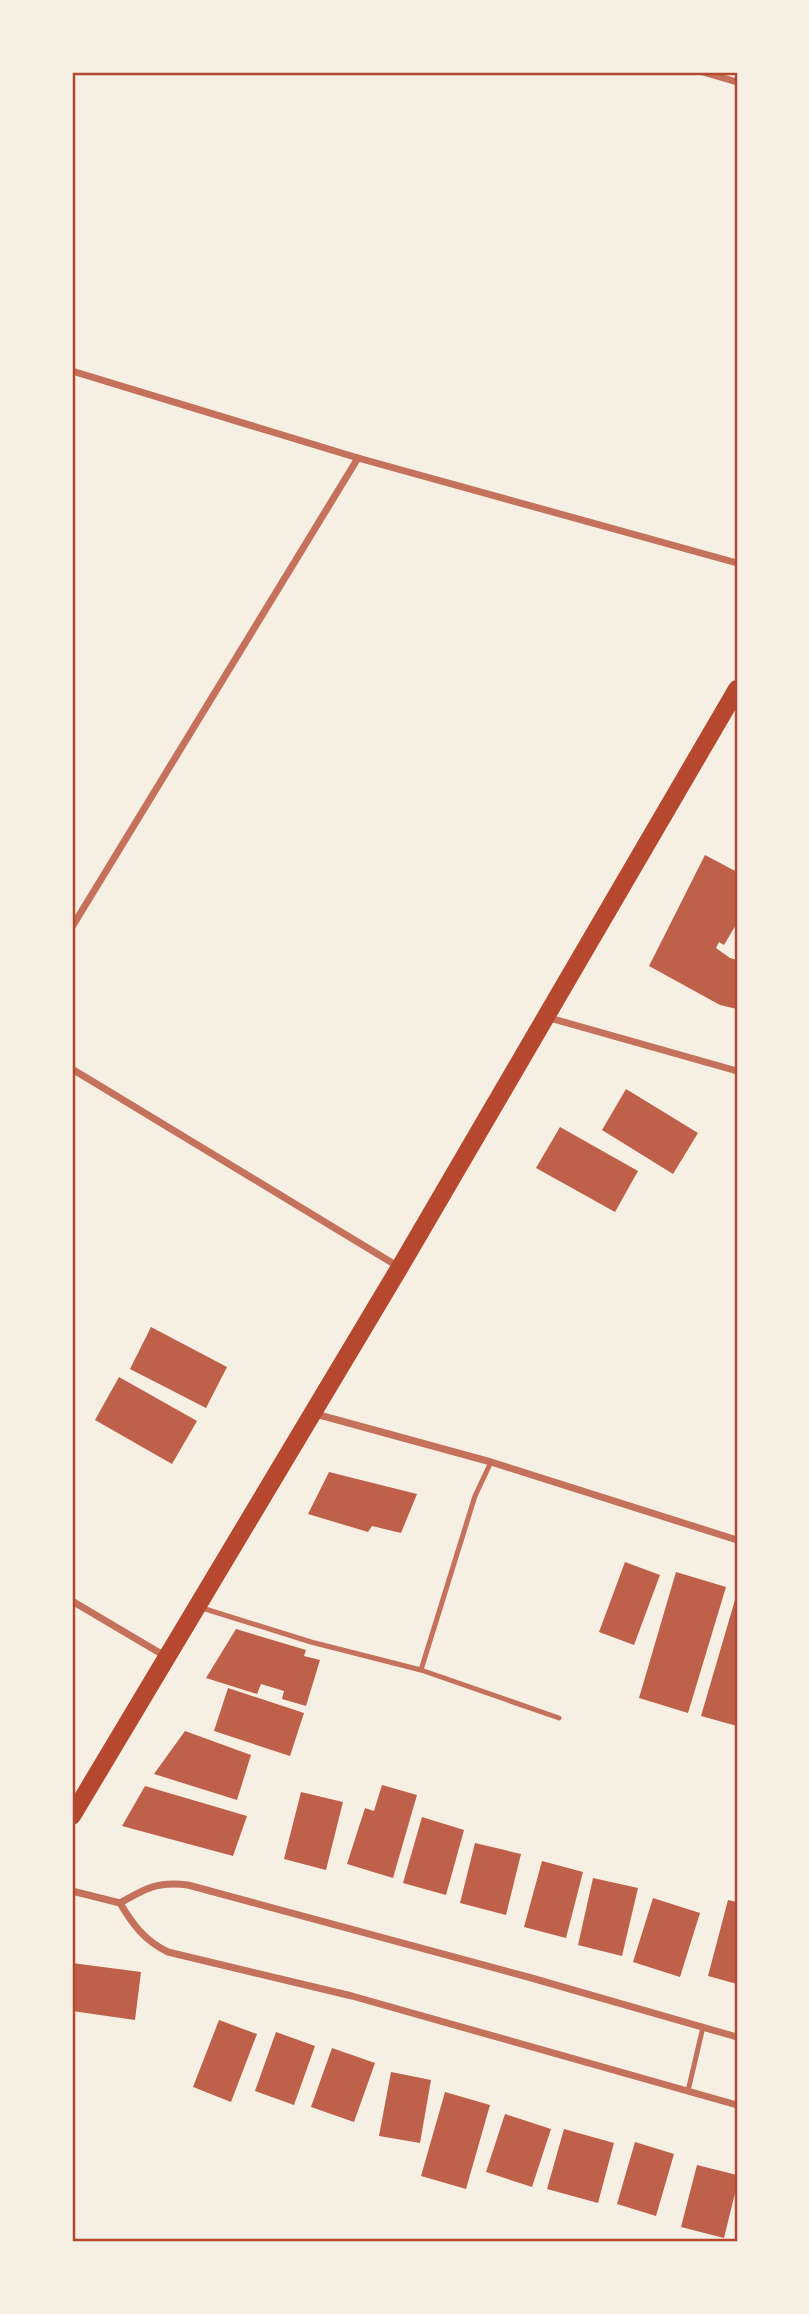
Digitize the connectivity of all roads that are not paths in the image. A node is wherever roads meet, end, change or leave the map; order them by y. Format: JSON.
{"nodes":[{"id":1,"x":703,"y":72,"type":"edge"},
{"id":2,"x":737,"y":82,"type":"edge"},
{"id":3,"x":72,"y":371,"type":"edge"},
{"id":4,"x":358,"y":458,"type":"junction"},
{"id":5,"x":737,"y":563,"type":"edge"},
{"id":6,"x":737,"y":689,"type":"edge"},
{"id":7,"x":72,"y":927,"type":"edge"},
{"id":8,"x":545,"y":1017,"type":"junction"},
{"id":9,"x":72,"y":1069,"type":"edge"},
{"id":10,"x":737,"y":1071,"type":"edge"},
{"id":11,"x":400,"y":1267,"type":"junction"},
{"id":12,"x":312,"y":1413,"type":"junction"},
{"id":13,"x":491,"y":1462,"type":"junction"},
{"id":14,"x":737,"y":1540,"type":"edge"},
{"id":15,"x":72,"y":1601,"type":"edge"},
{"id":16,"x":196,"y":1606,"type":"junction"},
{"id":17,"x":165,"y":1656,"type":"junction"},
{"id":18,"x":421,"y":1670,"type":"junction"},
{"id":19,"x":559,"y":1718,"type":"dead end"},
{"id":20,"x":72,"y":1815,"type":"edge"},
{"id":21,"x":72,"y":1892,"type":"edge"},
{"id":22,"x":120,"y":1903,"type":"junction"},
{"id":23,"x":703,"y":2027,"type":"junction"},
{"id":24,"x":737,"y":2037,"type":"edge"},
{"id":25,"x":688,"y":2091,"type":"junction"},
{"id":26,"x":737,"y":2105,"type":"edge"}],
"edges":[{"from":1,"to":2,"type":"street"},
{"from":3,"to":4,"type":"street"},
{"from":4,"to":5,"type":"street"},
{"from":4,"to":7,"type":"street"},
{"from":6,"to":8,"type":"main road"},
{"from":8,"to":10,"type":"street"},
{"from":8,"to":11,"type":"main road"},
{"from":9,"to":11,"type":"street"},
{"from":11,"to":12,"type":"main road"},
{"from":12,"to":13,"type":"street"},
{"from":12,"to":16,"type":"main road"},
{"from":13,"to":14,"type":"street"},
{"from":13,"to":18,"type":"lane"},
{"from":15,"to":17,"type":"street"},
{"from":16,"to":17,"type":"main road"},
{"from":16,"to":18,"type":"lane"},
{"from":17,"to":20,"type":"main road"},
{"from":18,"to":19,"type":"lane"},
{"from":21,"to":22,"type":"street"},
{"from":22,"to":23,"type":"street"},
{"from":22,"to":25,"type":"street"},
{"from":23,"to":24,"type":"street"},
{"from":23,"to":25,"type":"lane"},
{"from":25,"to":26,"type":"street"}]}
